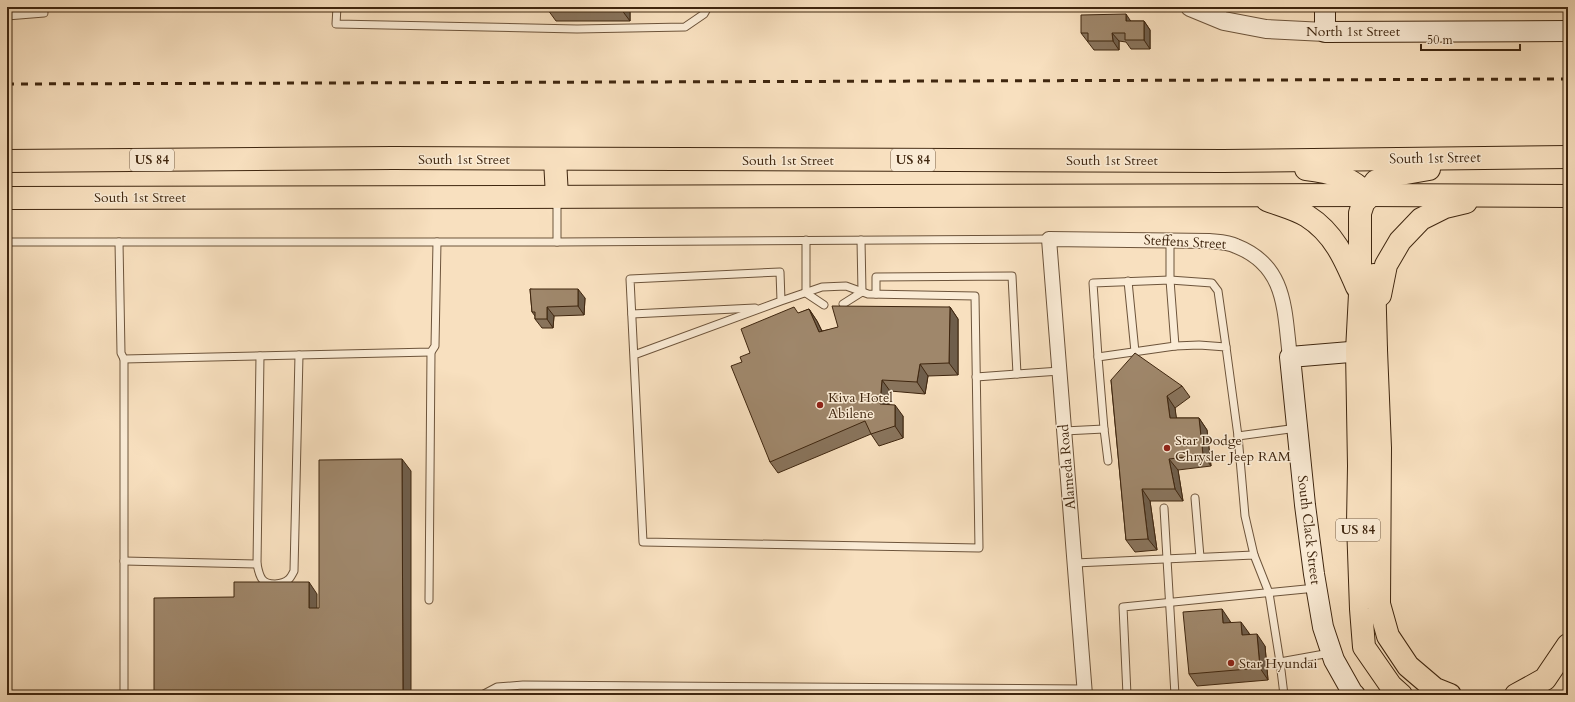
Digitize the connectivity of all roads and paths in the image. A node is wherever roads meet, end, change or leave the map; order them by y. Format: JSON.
{"nodes":[{"id":1,"x":43,"y":7,"type":"edge"},
{"id":2,"x":337,"y":7,"type":"edge"},
{"id":3,"x":708,"y":7,"type":"edge"},
{"id":4,"x":1190,"y":7,"type":"edge"},
{"id":5,"x":1325,"y":7,"type":"edge"},
{"id":6,"x":7,"y":16,"type":"edge"},
{"id":7,"x":1568,"y":31,"type":"edge"},
{"id":8,"x":1325,"y":32,"type":"junction"},
{"id":9,"x":1527,"y":157,"type":"junction"},
{"id":10,"x":1568,"y":157,"type":"edge"},
{"id":11,"x":556,"y":159,"type":"junction"},
{"id":12,"x":1223,"y":160,"type":"junction"},
{"id":13,"x":7,"y":161,"type":"edge"},
{"id":14,"x":1366,"y":195,"type":"junction"},
{"id":15,"x":557,"y":196,"type":"junction"},
{"id":16,"x":1254,"y":196,"type":"junction"},
{"id":17,"x":1497,"y":196,"type":"junction"},
{"id":18,"x":1568,"y":196,"type":"edge"},
{"id":19,"x":7,"y":198,"type":"edge"},
{"id":20,"x":1049,"y":239,"type":"junction"},
{"id":21,"x":806,"y":240,"type":"junction"},
{"id":22,"x":861,"y":240,"type":"junction"},
{"id":23,"x":1170,"y":240,"type":"junction"},
{"id":24,"x":7,"y":242,"type":"edge"},
{"id":25,"x":119,"y":242,"type":"junction"},
{"id":26,"x":437,"y":242,"type":"junction"},
{"id":27,"x":556,"y":242,"type":"junction"},
{"id":28,"x":1170,"y":280,"type":"junction"},
{"id":29,"x":1128,"y":281,"type":"junction"},
{"id":30,"x":862,"y":292,"type":"junction"},
{"id":31,"x":806,"y":293,"type":"junction"},
{"id":32,"x":876,"y":294,"type":"junction"},
{"id":33,"x":1360,"y":294,"type":"junction"},
{"id":34,"x":781,"y":301,"type":"junction"},
{"id":35,"x":843,"y":304,"type":"dead end"},
{"id":36,"x":824,"y":305,"type":"dead end"},
{"id":37,"x":763,"y":308,"type":"junction"},
{"id":38,"x":632,"y":314,"type":"junction"},
{"id":39,"x":1375,"y":318,"type":"junction"},
{"id":40,"x":1175,"y":346,"type":"junction"},
{"id":41,"x":1226,"y":347,"type":"junction"},
{"id":42,"x":1366,"y":351,"type":"junction"},
{"id":43,"x":431,"y":352,"type":"junction"},
{"id":44,"x":1135,"y":352,"type":"junction"},
{"id":45,"x":299,"y":355,"type":"junction"},
{"id":46,"x":634,"y":355,"type":"junction"},
{"id":47,"x":260,"y":356,"type":"junction"},
{"id":48,"x":1098,"y":357,"type":"junction"},
{"id":49,"x":1290,"y":357,"type":"junction"},
{"id":50,"x":124,"y":360,"type":"junction"},
{"id":51,"x":1060,"y":371,"type":"junction"},
{"id":52,"x":1017,"y":374,"type":"junction"},
{"id":53,"x":976,"y":377,"type":"junction"},
{"id":54,"x":1297,"y":428,"type":"junction"},
{"id":55,"x":1104,"y":429,"type":"junction"},
{"id":56,"x":1064,"y":431,"type":"junction"},
{"id":57,"x":1238,"y":436,"type":"junction"},
{"id":58,"x":1108,"y":461,"type":"dead end"},
{"id":59,"x":1195,"y":498,"type":"dead end"},
{"id":60,"x":1164,"y":508,"type":"dead end"},
{"id":61,"x":1254,"y":555,"type":"junction"},
{"id":62,"x":1200,"y":558,"type":"junction"},
{"id":63,"x":1167,"y":559,"type":"junction"},
{"id":64,"x":124,"y":562,"type":"junction"},
{"id":65,"x":1075,"y":563,"type":"junction"},
{"id":66,"x":257,"y":564,"type":"junction"},
{"id":67,"x":1316,"y":588,"type":"junction"},
{"id":68,"x":1269,"y":593,"type":"junction"},
{"id":69,"x":429,"y":600,"type":"dead end"},
{"id":70,"x":1170,"y":603,"type":"junction"},
{"id":71,"x":1568,"y":645,"type":"edge"},
{"id":72,"x":1332,"y":653,"type":"junction"},
{"id":73,"x":1280,"y":662,"type":"junction"},
{"id":74,"x":1085,"y":692,"type":"edge"},
{"id":75,"x":124,"y":695,"type":"edge"},
{"id":76,"x":482,"y":695,"type":"edge"},
{"id":77,"x":1127,"y":695,"type":"edge"},
{"id":78,"x":1175,"y":695,"type":"edge"},
{"id":79,"x":1284,"y":695,"type":"edge"},
{"id":80,"x":1355,"y":695,"type":"edge"},
{"id":81,"x":1401,"y":695,"type":"edge"},
{"id":82,"x":1450,"y":695,"type":"edge"},
{"id":83,"x":1516,"y":695,"type":"edge"}],
"edges":[{"from":1,"to":6,"type":"lane"},
{"from":2,"to":3,"type":"lane"},
{"from":4,"to":8,"type":"street","name":"North 1st Street"},
{"from":5,"to":8,"type":"main road"},
{"from":7,"to":8,"type":"main road","name":"North 1st Street"},
{"from":9,"to":10,"type":"highway","name":"South 1st Street","number":"US 84"},
{"from":9,"to":12,"type":"highway","name":"South 1st Street","number":"US 84"},
{"from":9,"to":14,"type":"highway"},
{"from":11,"to":12,"type":"highway","name":"South 1st Street","number":"US 84"},
{"from":11,"to":13,"type":"highway","name":"South 1st Street","number":"US 84"},
{"from":11,"to":15,"type":"highway"},
{"from":12,"to":14,"type":"highway"},
{"from":14,"to":16,"type":"highway","name":"South 1st Street"},
{"from":14,"to":17,"type":"highway","name":"South 1st Street"},
{"from":14,"to":33,"type":"highway"},
{"from":14,"to":39,"type":"highway"},
{"from":15,"to":16,"type":"highway","name":"South 1st Street","number":"US 84"},
{"from":15,"to":19,"type":"highway","name":"South 1st Street","number":"US 84"},
{"from":15,"to":27,"type":"lane"},
{"from":16,"to":33,"type":"highway","number":"US 84"},
{"from":17,"to":18,"type":"highway","name":"South 1st Street"},
{"from":17,"to":39,"type":"highway"},
{"from":20,"to":22,"type":"lane"},
{"from":20,"to":23,"type":"street","name":"Steffens Street"},
{"from":20,"to":51,"type":"street","name":"Alameda Road"},
{"from":21,"to":22,"type":"lane"},
{"from":21,"to":27,"type":"lane"},
{"from":21,"to":31,"type":"lane"},
{"from":22,"to":30,"type":"lane"},
{"from":23,"to":28,"type":"lane"},
{"from":23,"to":49,"type":"street","name":"Steffens Street"},
{"from":24,"to":25,"type":"lane"},
{"from":25,"to":26,"type":"lane"},
{"from":25,"to":50,"type":"lane"},
{"from":26,"to":27,"type":"lane"},
{"from":26,"to":43,"type":"lane"},
{"from":28,"to":29,"type":"lane"},
{"from":28,"to":40,"type":"lane"},
{"from":28,"to":41,"type":"lane"},
{"from":29,"to":44,"type":"lane"},
{"from":29,"to":48,"type":"lane"},
{"from":30,"to":31,"type":"lane"},
{"from":30,"to":32,"type":"lane"},
{"from":30,"to":35,"type":"lane"},
{"from":31,"to":34,"type":"lane"},
{"from":31,"to":36,"type":"lane"},
{"from":32,"to":52,"type":"lane"},
{"from":32,"to":53,"type":"lane"},
{"from":33,"to":42,"type":"highway","number":"US 84"},
{"from":34,"to":37,"type":"lane"},
{"from":34,"to":38,"type":"lane"},
{"from":37,"to":38,"type":"lane"},
{"from":37,"to":46,"type":"lane"},
{"from":38,"to":46,"type":"lane"},
{"from":39,"to":42,"type":"highway"},
{"from":40,"to":41,"type":"lane"},
{"from":40,"to":44,"type":"lane"},
{"from":41,"to":57,"type":"lane"},
{"from":42,"to":49,"type":"main road"},
{"from":42,"to":81,"type":"highway","number":"US 84"},
{"from":42,"to":82,"type":"highway"},
{"from":43,"to":45,"type":"lane"},
{"from":43,"to":69,"type":"lane"},
{"from":44,"to":48,"type":"lane"},
{"from":45,"to":47,"type":"lane"},
{"from":45,"to":66,"type":"lane"},
{"from":46,"to":53,"type":"lane"},
{"from":47,"to":50,"type":"lane"},
{"from":47,"to":66,"type":"lane"},
{"from":48,"to":55,"type":"lane"},
{"from":49,"to":54,"type":"main road","name":"South Clack Street"},
{"from":50,"to":64,"type":"lane"},
{"from":51,"to":52,"type":"lane"},
{"from":51,"to":56,"type":"street","name":"Alameda Road"},
{"from":52,"to":53,"type":"lane"},
{"from":54,"to":57,"type":"lane"},
{"from":54,"to":67,"type":"main road","name":"South Clack Street"},
{"from":55,"to":56,"type":"lane"},
{"from":55,"to":58,"type":"lane"},
{"from":56,"to":65,"type":"street","name":"Alameda Road"},
{"from":57,"to":61,"type":"lane"},
{"from":59,"to":62,"type":"lane"},
{"from":60,"to":63,"type":"lane"},
{"from":61,"to":62,"type":"lane"},
{"from":61,"to":68,"type":"lane"},
{"from":62,"to":63,"type":"lane"},
{"from":63,"to":65,"type":"lane"},
{"from":63,"to":70,"type":"lane"},
{"from":64,"to":66,"type":"lane"},
{"from":64,"to":75,"type":"lane"},
{"from":65,"to":74,"type":"street","name":"Alameda Road"},
{"from":67,"to":68,"type":"lane"},
{"from":67,"to":72,"type":"main road","name":"South Clack Street"},
{"from":68,"to":70,"type":"lane"},
{"from":68,"to":73,"type":"lane"},
{"from":70,"to":77,"type":"lane"},
{"from":70,"to":78,"type":"lane"},
{"from":71,"to":83,"type":"highway"},
{"from":72,"to":73,"type":"lane"},
{"from":72,"to":80,"type":"main road","name":"South Clack Street"},
{"from":73,"to":79,"type":"lane"},
{"from":74,"to":76,"type":"lane"}]}
